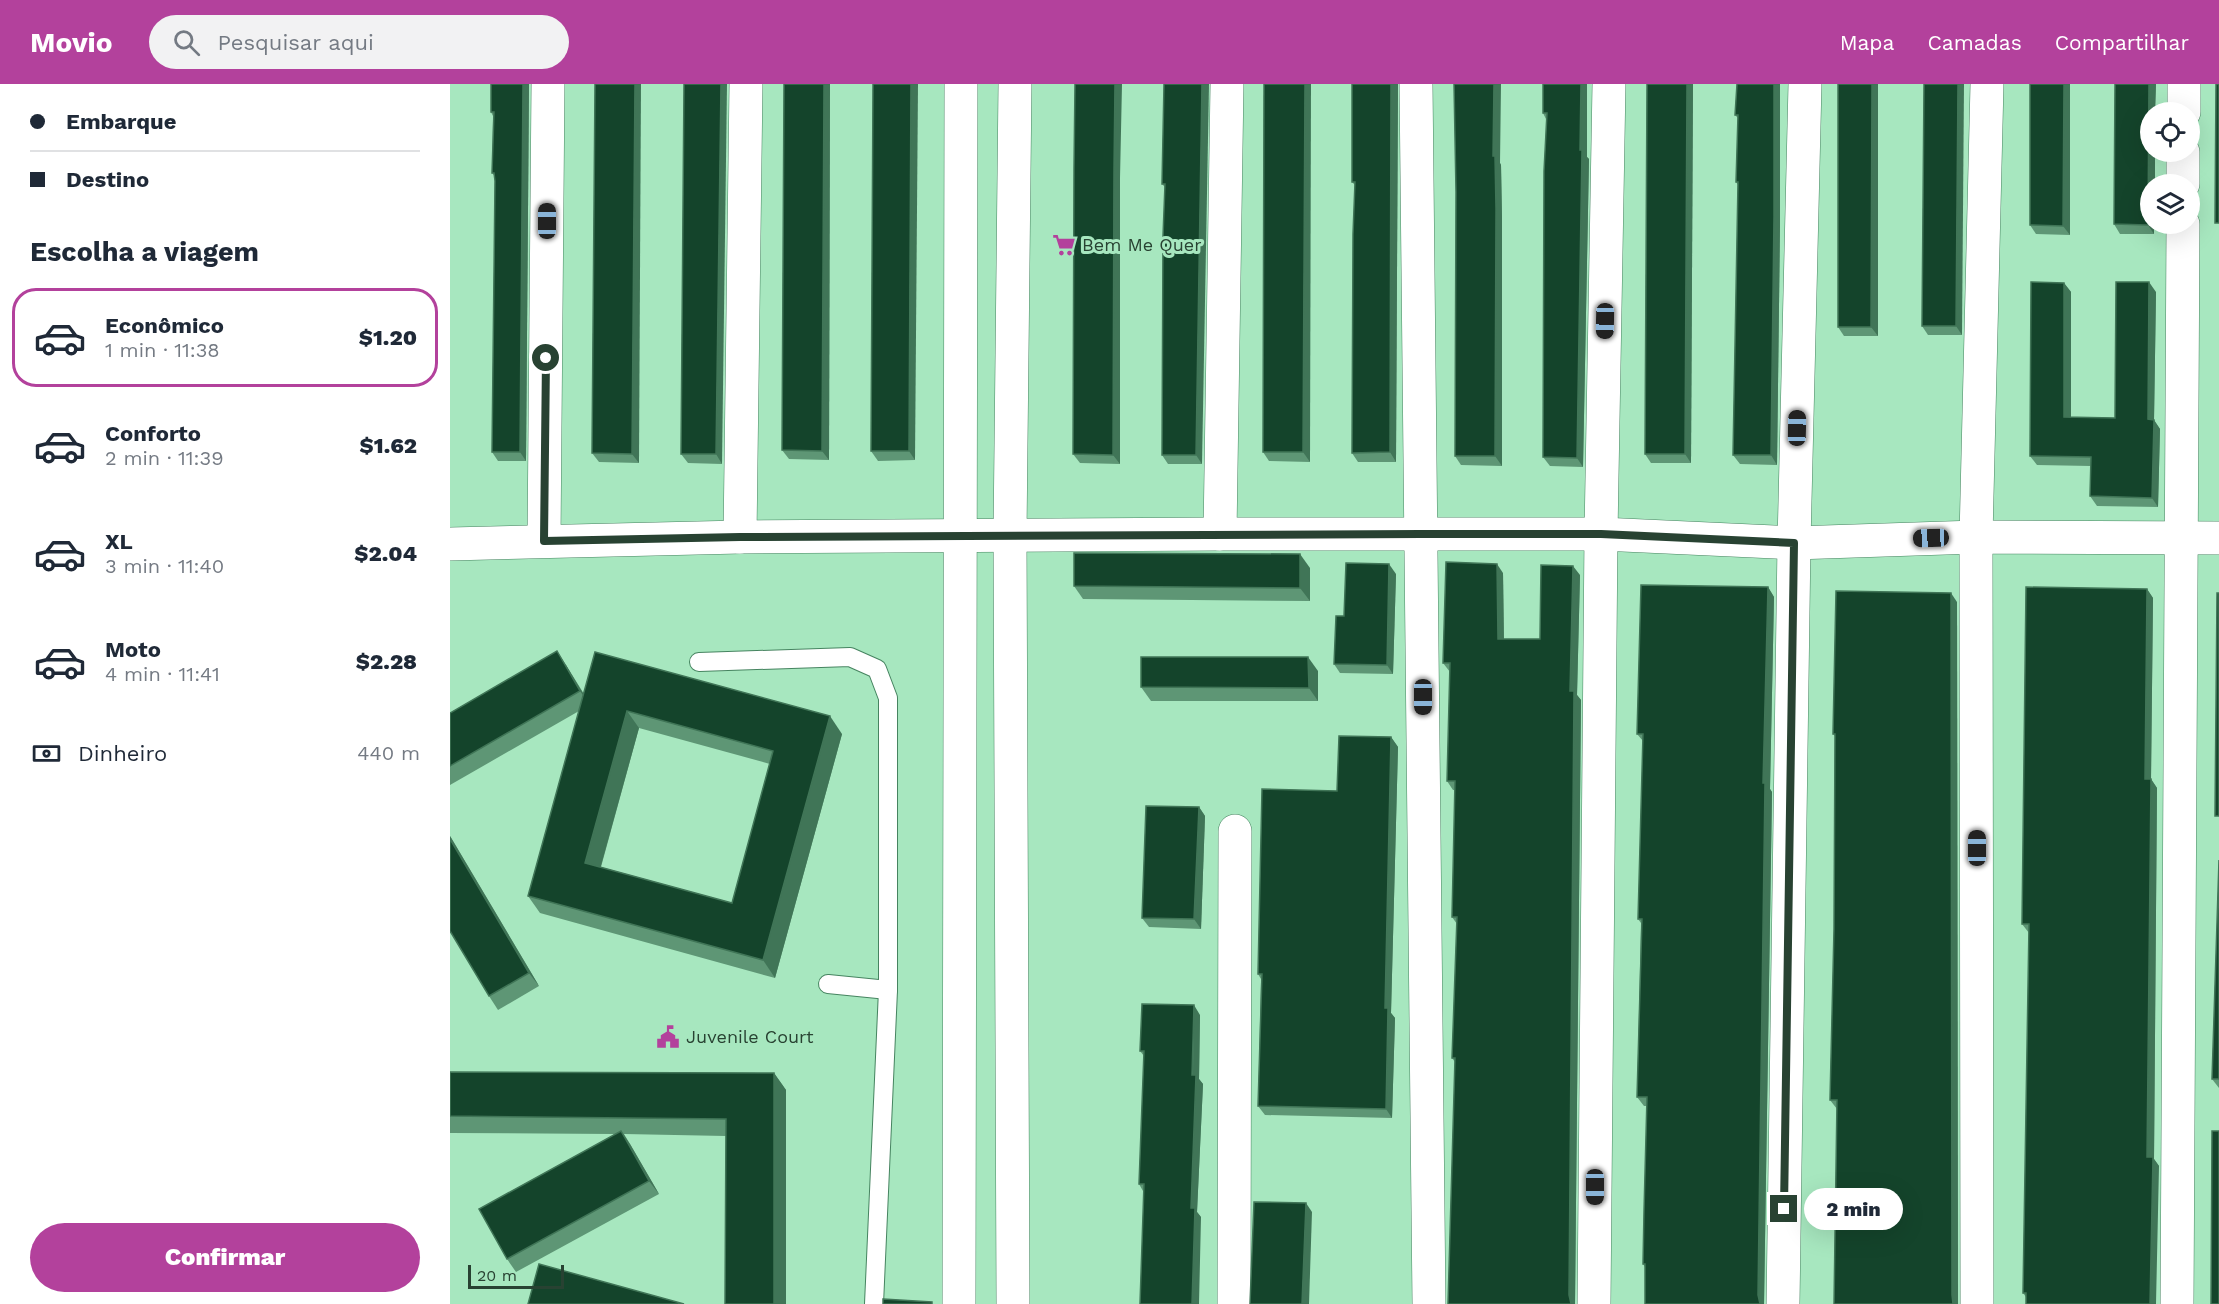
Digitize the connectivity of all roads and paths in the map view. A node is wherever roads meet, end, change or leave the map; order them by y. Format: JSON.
{"nodes":[{"id":1,"x":548,"y":84,"type":"edge"},
{"id":2,"x":746,"y":84,"type":"edge"},
{"id":3,"x":961,"y":84,"type":"edge"},
{"id":4,"x":1015,"y":84,"type":"edge"},
{"id":5,"x":1227,"y":84,"type":"edge"},
{"id":6,"x":1416,"y":84,"type":"edge"},
{"id":7,"x":1609,"y":84,"type":"edge"},
{"id":8,"x":1805,"y":84,"type":"edge"},
{"id":9,"x":1987,"y":84,"type":"edge"},
{"id":10,"x":2184,"y":84,"type":"edge"},
{"id":11,"x":2184,"y":102,"type":"edge"},
{"id":12,"x":2183,"y":234,"type":"edge"},
{"id":13,"x":1220,"y":534,"type":"junction"},
{"id":14,"x":1421,"y":534,"type":"junction"},
{"id":15,"x":1601,"y":534,"type":"junction"},
{"id":16,"x":1010,"y":535,"type":"junction"},
{"id":17,"x":961,"y":536,"type":"junction"},
{"id":18,"x":740,"y":537,"type":"junction"},
{"id":19,"x":1976,"y":537,"type":"junction"},
{"id":20,"x":2182,"y":538,"type":"junction"},
{"id":21,"x":2219,"y":538,"type":"edge"},
{"id":22,"x":544,"y":541,"type":"junction"},
{"id":23,"x":1794,"y":543,"type":"junction"},
{"id":24,"x":450,"y":544,"type":"edge"},
{"id":25,"x":699,"y":662,"type":"dead end"},
{"id":26,"x":1235,"y":831,"type":"dead end"},
{"id":27,"x":828,"y":984,"type":"dead end"},
{"id":28,"x":888,"y":990,"type":"junction"},
{"id":29,"x":874,"y":1304,"type":"edge"},
{"id":30,"x":959,"y":1304,"type":"edge"},
{"id":31,"x":1013,"y":1304,"type":"edge"},
{"id":32,"x":1234,"y":1304,"type":"edge"},
{"id":33,"x":1429,"y":1304,"type":"edge"},
{"id":34,"x":1594,"y":1304,"type":"edge"},
{"id":35,"x":1783,"y":1304,"type":"edge"},
{"id":36,"x":1977,"y":1304,"type":"edge"},
{"id":37,"x":2177,"y":1304,"type":"edge"}],
"edges":[{"from":1,"to":22,"type":"street"},
{"from":2,"to":18,"type":"street"},
{"from":3,"to":17,"type":"street"},
{"from":4,"to":16,"type":"street"},
{"from":5,"to":13,"type":"street"},
{"from":6,"to":14,"type":"street"},
{"from":7,"to":15,"type":"street"},
{"from":8,"to":23,"type":"street"},
{"from":9,"to":19,"type":"street"},
{"from":10,"to":11,"type":"street"},
{"from":12,"to":20,"type":"street"},
{"from":13,"to":14,"type":"street"},
{"from":13,"to":16,"type":"street"},
{"from":14,"to":15,"type":"street"},
{"from":14,"to":33,"type":"street"},
{"from":15,"to":23,"type":"street"},
{"from":15,"to":34,"type":"street"},
{"from":16,"to":17,"type":"street"},
{"from":16,"to":31,"type":"street"},
{"from":17,"to":18,"type":"street"},
{"from":17,"to":30,"type":"street"},
{"from":18,"to":22,"type":"street"},
{"from":19,"to":20,"type":"street"},
{"from":19,"to":23,"type":"street"},
{"from":19,"to":36,"type":"street"},
{"from":20,"to":21,"type":"street"},
{"from":20,"to":37,"type":"street"},
{"from":22,"to":24,"type":"street"},
{"from":23,"to":35,"type":"street"},
{"from":25,"to":28,"type":"lane"},
{"from":26,"to":32,"type":"street"},
{"from":27,"to":28,"type":"lane"},
{"from":28,"to":29,"type":"lane"}]}
